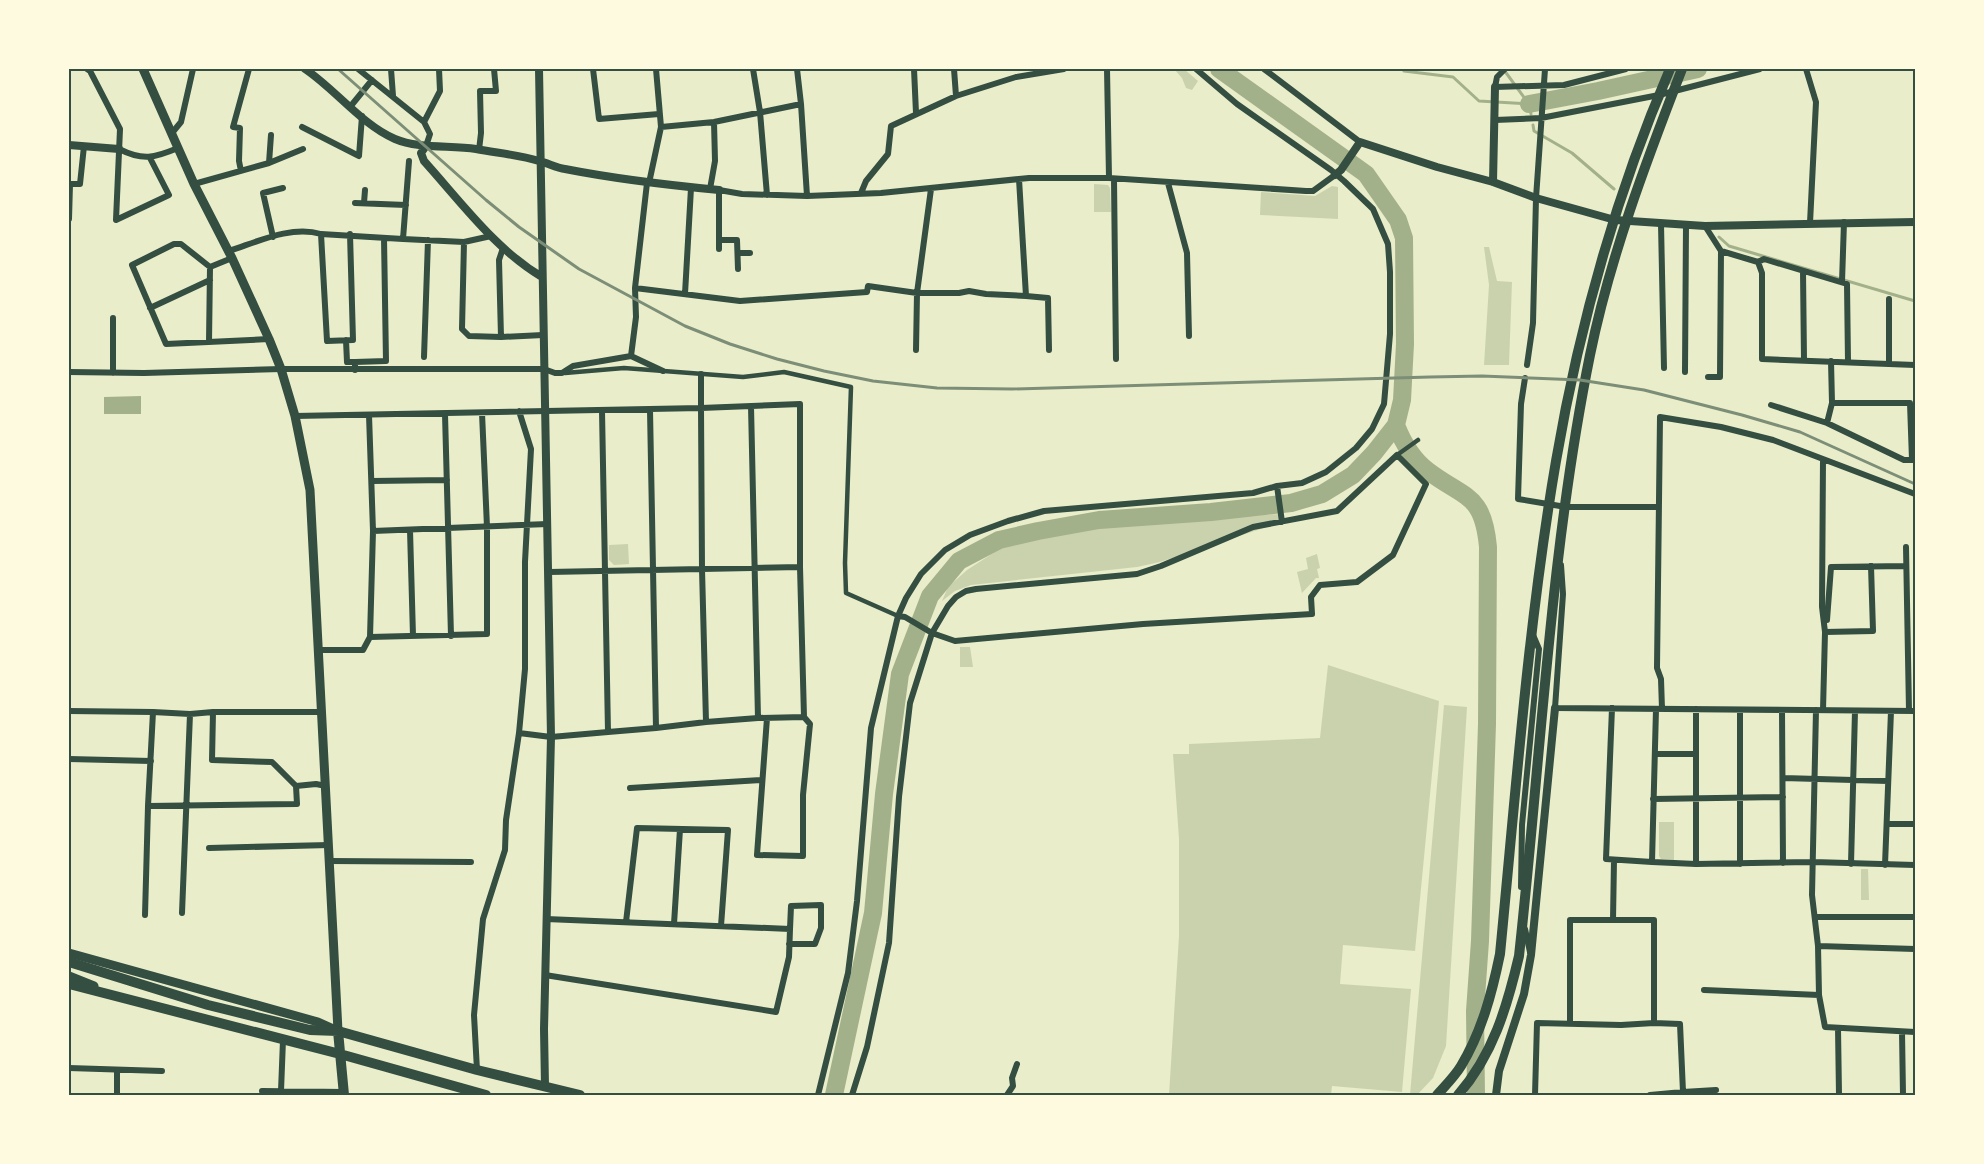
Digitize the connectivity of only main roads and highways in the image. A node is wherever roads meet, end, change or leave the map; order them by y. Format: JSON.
{"nodes":[{"id":1,"x":143,"y":69,"type":"edge"},
{"id":2,"x":1670,"y":69,"type":"edge"},
{"id":3,"x":1682,"y":69,"type":"edge"},
{"id":4,"x":69,"y":953,"type":"edge"},
{"id":5,"x":69,"y":962,"type":"edge"},
{"id":6,"x":69,"y":976,"type":"edge"},
{"id":7,"x":69,"y":984,"type":"edge"},
{"id":8,"x":118,"y":996,"type":"junction"},
{"id":9,"x":338,"y":1031,"type":"junction"},
{"id":10,"x":340,"y":1054,"type":"junction"},
{"id":11,"x":545,"y":1091,"type":"edge"},
{"id":12,"x":344,"y":1093,"type":"edge"},
{"id":13,"x":486,"y":1095,"type":"edge"},
{"id":14,"x":580,"y":1095,"type":"edge"},
{"id":15,"x":1437,"y":1095,"type":"edge"},
{"id":16,"x":1458,"y":1095,"type":"edge"}],
"edges":[{"from":1,"to":9,"type":"main road"},
{"from":2,"to":15,"type":"highway"},
{"from":3,"to":16,"type":"highway"},
{"from":4,"to":9,"type":"main road"},
{"from":5,"to":9,"type":"highway"},
{"from":6,"to":8,"type":"main road"},
{"from":7,"to":8,"type":"highway"},
{"from":8,"to":10,"type":"highway"},
{"from":9,"to":10,"type":"highway"},
{"from":9,"to":11,"type":"highway"},
{"from":10,"to":12,"type":"highway"},
{"from":10,"to":13,"type":"highway"},
{"from":11,"to":14,"type":"highway"}]}
